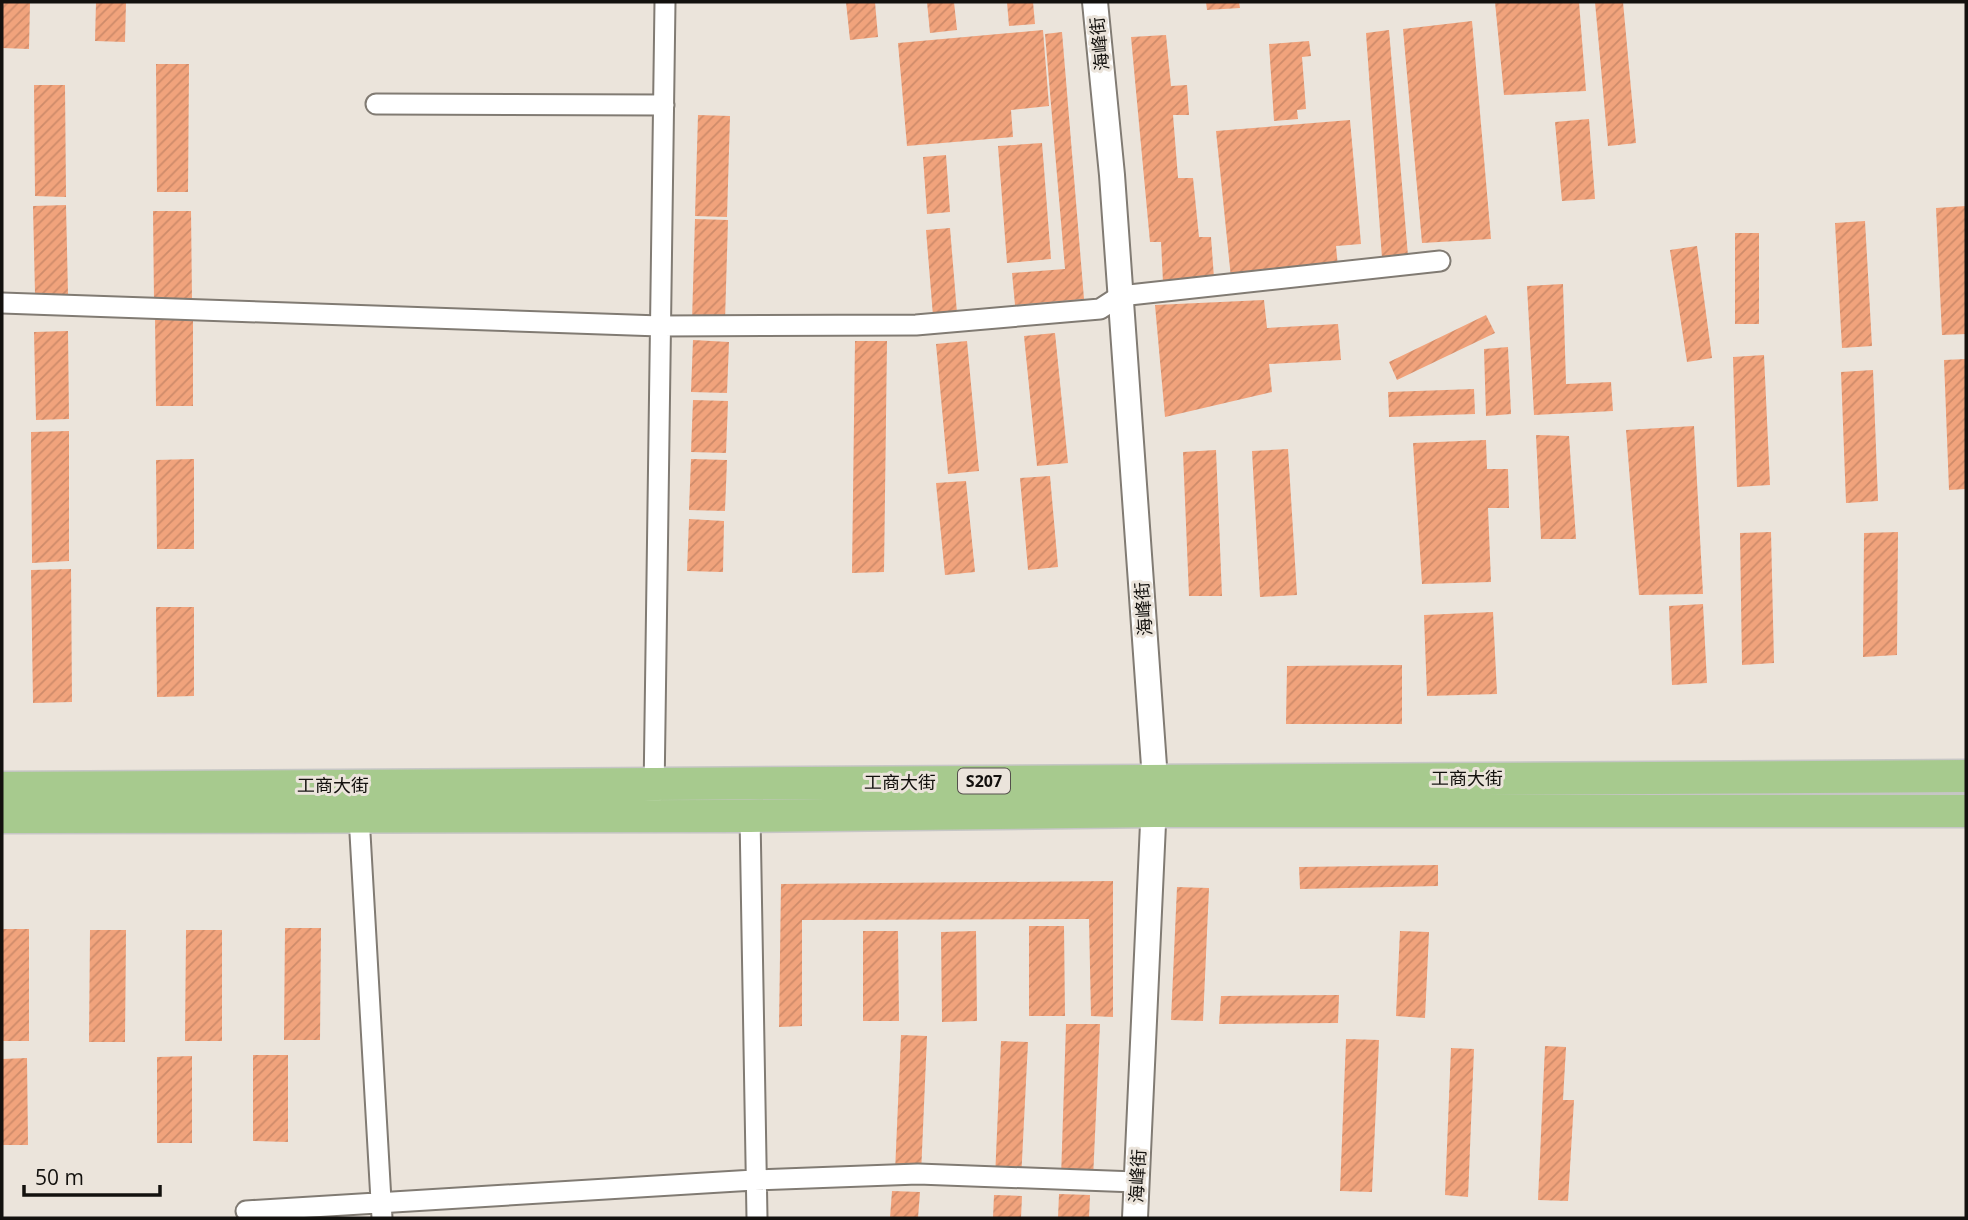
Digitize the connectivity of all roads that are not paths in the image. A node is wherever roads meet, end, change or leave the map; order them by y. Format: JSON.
{"nodes":[{"id":1,"x":665,"y":2,"type":"edge"},
{"id":2,"x":1095,"y":2,"type":"edge"},
{"id":3,"x":376,"y":104,"type":"dead end"},
{"id":4,"x":664,"y":105,"type":"junction"},
{"id":5,"x":1440,"y":261,"type":"dead end"},
{"id":6,"x":1120,"y":296,"type":"junction"},
{"id":7,"x":2,"y":303,"type":"edge"},
{"id":8,"x":660,"y":326,"type":"junction"},
{"id":9,"x":1966,"y":776,"type":"edge"},
{"id":10,"x":654,"y":783,"type":"junction"},
{"id":11,"x":2,"y":788,"type":"edge"},
{"id":12,"x":1154,"y":796,"type":"junction"},
{"id":13,"x":1966,"y":811,"type":"edge"},
{"id":14,"x":359,"y":816,"type":"junction"},
{"id":15,"x":654,"y":816,"type":"junction"},
{"id":16,"x":750,"y":816,"type":"junction"},
{"id":17,"x":2,"y":817,"type":"edge"},
{"id":18,"x":1136,"y":1182,"type":"junction"},
{"id":19,"x":382,"y":1210,"type":"edge"},
{"id":20,"x":246,"y":1212,"type":"dead end"},
{"id":21,"x":757,"y":1218,"type":"edge"},
{"id":22,"x":1135,"y":1218,"type":"edge"}],
"edges":[{"from":1,"to":4,"type":"street"},
{"from":2,"to":6,"type":"street","name":"海峰街"},
{"from":3,"to":4,"type":"street"},
{"from":4,"to":8,"type":"street"},
{"from":5,"to":6,"type":"street"},
{"from":6,"to":8,"type":"street"},
{"from":6,"to":12,"type":"street","name":"海峰街"},
{"from":7,"to":8,"type":"street"},
{"from":8,"to":10,"type":"street"},
{"from":9,"to":12,"type":"main road","name":"工商大街","number":"S207"},
{"from":10,"to":11,"type":"main road","name":"工商大街","number":"S207"},
{"from":10,"to":12,"type":"main road","name":"工商大街","number":"S207"},
{"from":10,"to":15,"type":"street"},
{"from":12,"to":13,"type":"main road","name":"工商大街","number":"S207"},
{"from":12,"to":16,"type":"main road","name":"工商大街","number":"S207"},
{"from":12,"to":18,"type":"street","name":"海峰街"},
{"from":14,"to":15,"type":"main road","name":"工商大街","number":"S207"},
{"from":14,"to":17,"type":"main road","name":"工商大街","number":"S207"},
{"from":14,"to":19,"type":"street"},
{"from":15,"to":16,"type":"main road","name":"工商大街","number":"S207"},
{"from":16,"to":21,"type":"street"},
{"from":18,"to":19,"type":"street"},
{"from":18,"to":22,"type":"street","name":"海峰街"},
{"from":19,"to":20,"type":"street"}]}
